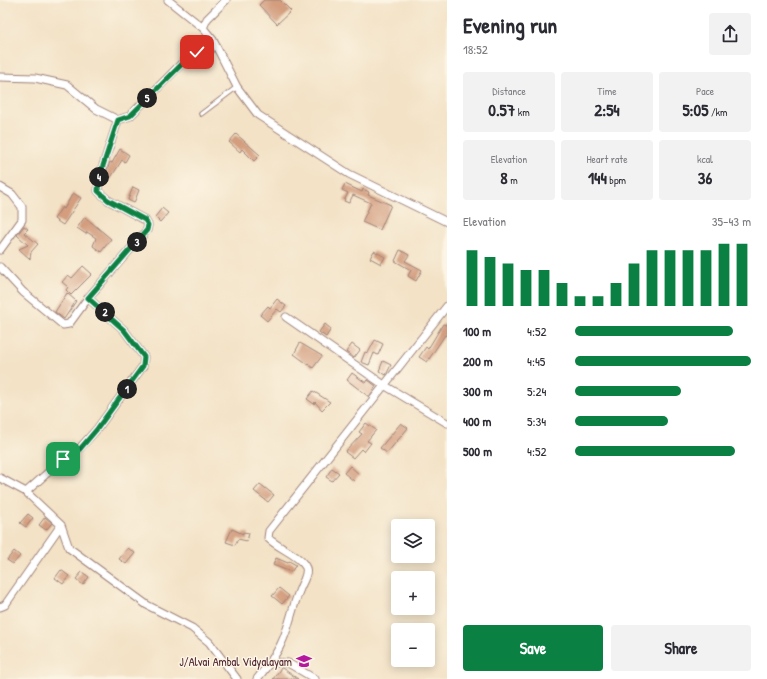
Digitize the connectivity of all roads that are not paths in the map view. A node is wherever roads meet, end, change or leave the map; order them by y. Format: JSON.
{"nodes":[{"id":1,"x":168,"y":0,"type":"edge"},
{"id":2,"x":226,"y":0,"type":"edge"},
{"id":3,"x":203,"y":28,"type":"junction"},
{"id":4,"x":213,"y":40,"type":"junction"},
{"id":5,"x":0,"y":77,"type":"edge"},
{"id":6,"x":237,"y":87,"type":"junction"},
{"id":7,"x":201,"y":114,"type":"dead end"},
{"id":8,"x":118,"y":120,"type":"junction"},
{"id":9,"x":0,"y":187,"type":"edge"},
{"id":10,"x":447,"y":222,"type":"edge"},
{"id":11,"x":0,"y":250,"type":"edge"},
{"id":12,"x":0,"y":267,"type":"edge"},
{"id":13,"x":88,"y":298,"type":"junction"},
{"id":14,"x":447,"y":306,"type":"edge"},
{"id":15,"x":286,"y":317,"type":"dead end"},
{"id":16,"x":384,"y":385,"type":"junction"},
{"id":17,"x":447,"y":423,"type":"edge"},
{"id":18,"x":0,"y":478,"type":"edge"},
{"id":19,"x":26,"y":492,"type":"junction"},
{"id":20,"x":61,"y":525,"type":"junction"},
{"id":21,"x":0,"y":607,"type":"edge"},
{"id":22,"x":271,"y":662,"type":"junction"},
{"id":23,"x":237,"y":679,"type":"edge"},
{"id":24,"x":257,"y":679,"type":"edge"},
{"id":25,"x":315,"y":679,"type":"edge"}],
"edges":[{"from":1,"to":3,"type":"street"},
{"from":2,"to":3,"type":"street"},
{"from":3,"to":4,"type":"street"},
{"from":4,"to":6,"type":"street"},
{"from":4,"to":8,"type":"street"},
{"from":5,"to":8,"type":"street"},
{"from":6,"to":7,"type":"lane"},
{"from":6,"to":10,"type":"street"},
{"from":8,"to":13,"type":"street"},
{"from":9,"to":11,"type":"street"},
{"from":12,"to":13,"type":"street"},
{"from":13,"to":19,"type":"street"},
{"from":14,"to":16,"type":"street"},
{"from":15,"to":16,"type":"street"},
{"from":16,"to":17,"type":"street"},
{"from":16,"to":22,"type":"street"},
{"from":18,"to":19,"type":"street"},
{"from":19,"to":20,"type":"street"},
{"from":20,"to":21,"type":"street"},
{"from":20,"to":23,"type":"street"},
{"from":22,"to":24,"type":"street"},
{"from":22,"to":25,"type":"street"}]}
